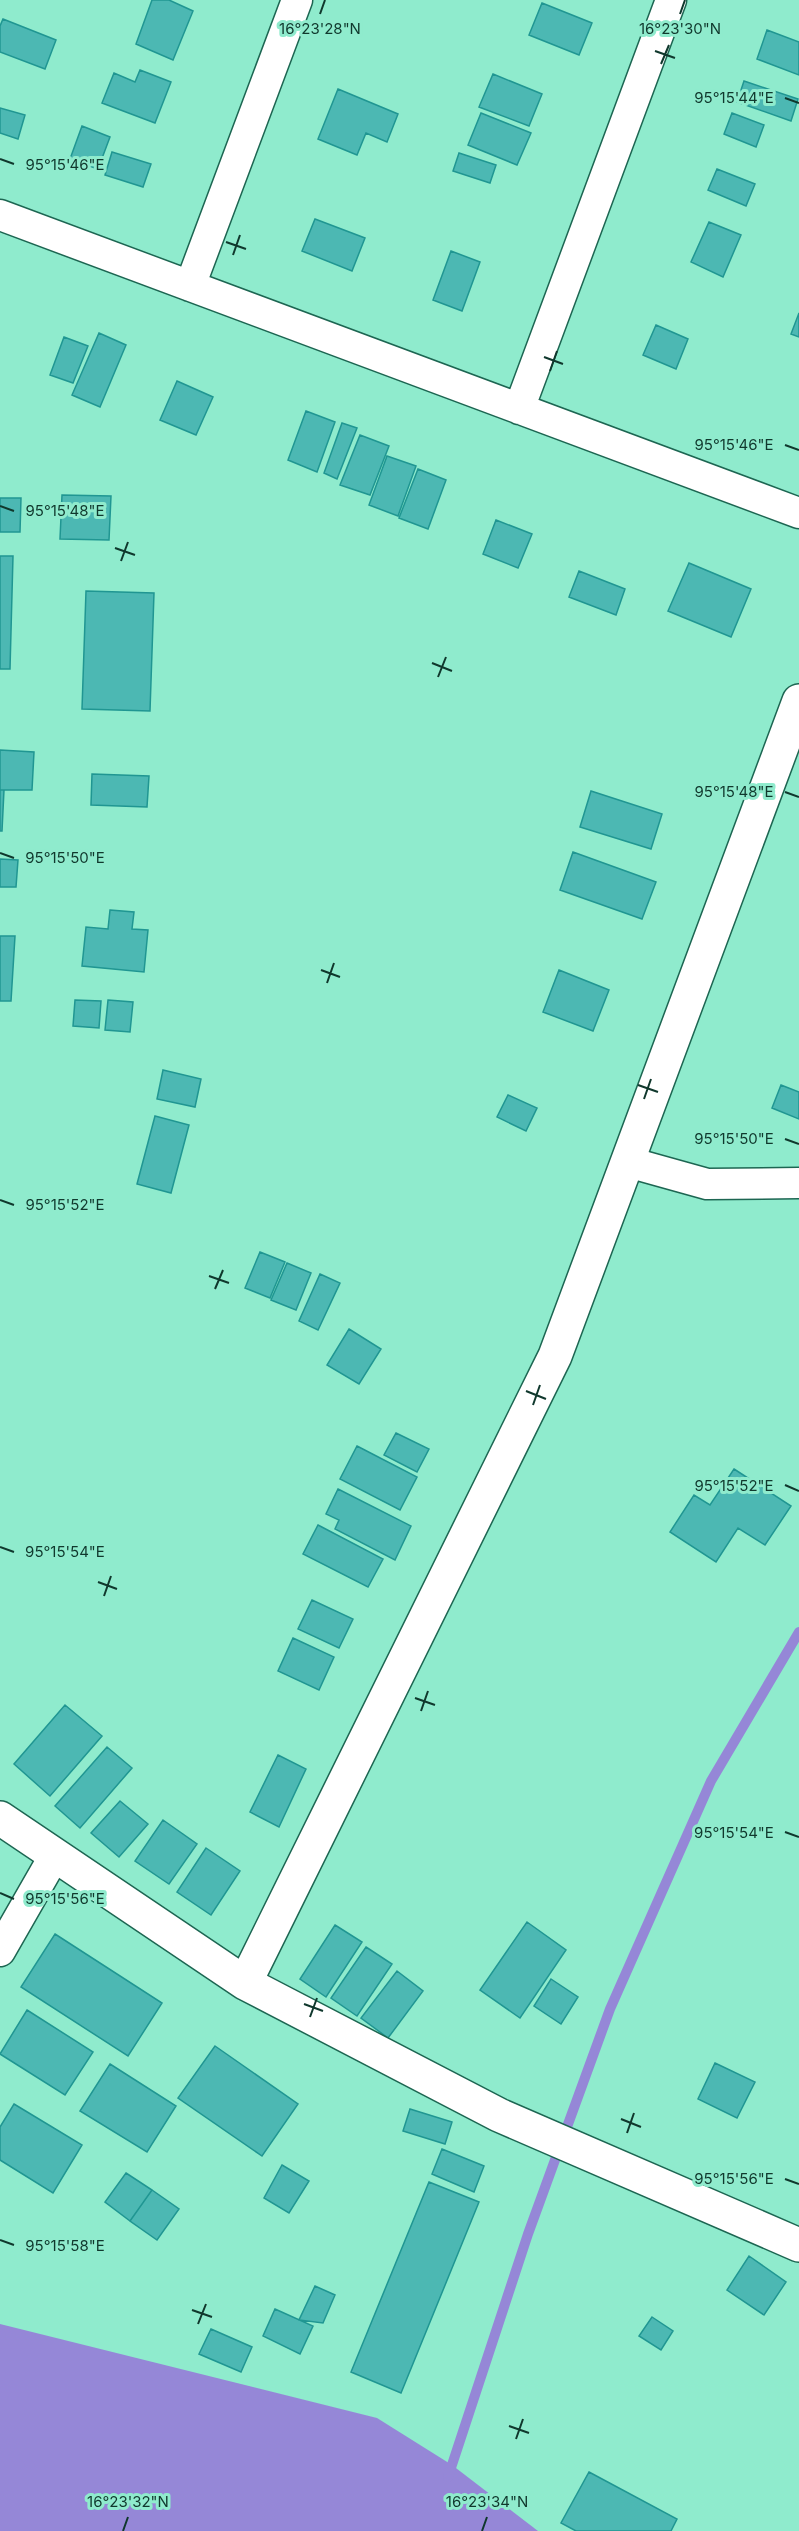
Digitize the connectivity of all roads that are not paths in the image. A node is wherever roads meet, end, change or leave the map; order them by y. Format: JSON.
{"nodes":[{"id":1,"x":297,"y":0,"type":"edge"},
{"id":2,"x":671,"y":0,"type":"edge"},
{"id":3,"x":0,"y":215,"type":"edge"},
{"id":4,"x":190,"y":286,"type":"junction"},
{"id":5,"x":519,"y":409,"type":"junction"},
{"id":6,"x":799,"y":513,"type":"edge"},
{"id":7,"x":799,"y":701,"type":"edge"},
{"id":8,"x":627,"y":1162,"type":"junction"},
{"id":9,"x":799,"y":1183,"type":"edge"},
{"id":10,"x":0,"y":1818,"type":"edge"},
{"id":11,"x":55,"y":1855,"type":"junction"},
{"id":12,"x":0,"y":1951,"type":"edge"},
{"id":13,"x":245,"y":1983,"type":"junction"},
{"id":14,"x":799,"y":2245,"type":"edge"}],
"edges":[{"from":1,"to":4,"type":"street"},
{"from":2,"to":5,"type":"street"},
{"from":3,"to":4,"type":"street"},
{"from":4,"to":5,"type":"street"},
{"from":5,"to":6,"type":"street"},
{"from":7,"to":8,"type":"main road"},
{"from":8,"to":9,"type":"street"},
{"from":8,"to":13,"type":"main road"},
{"from":10,"to":11,"type":"main road"},
{"from":11,"to":12,"type":"street"},
{"from":11,"to":13,"type":"main road"},
{"from":13,"to":14,"type":"main road"}]}
